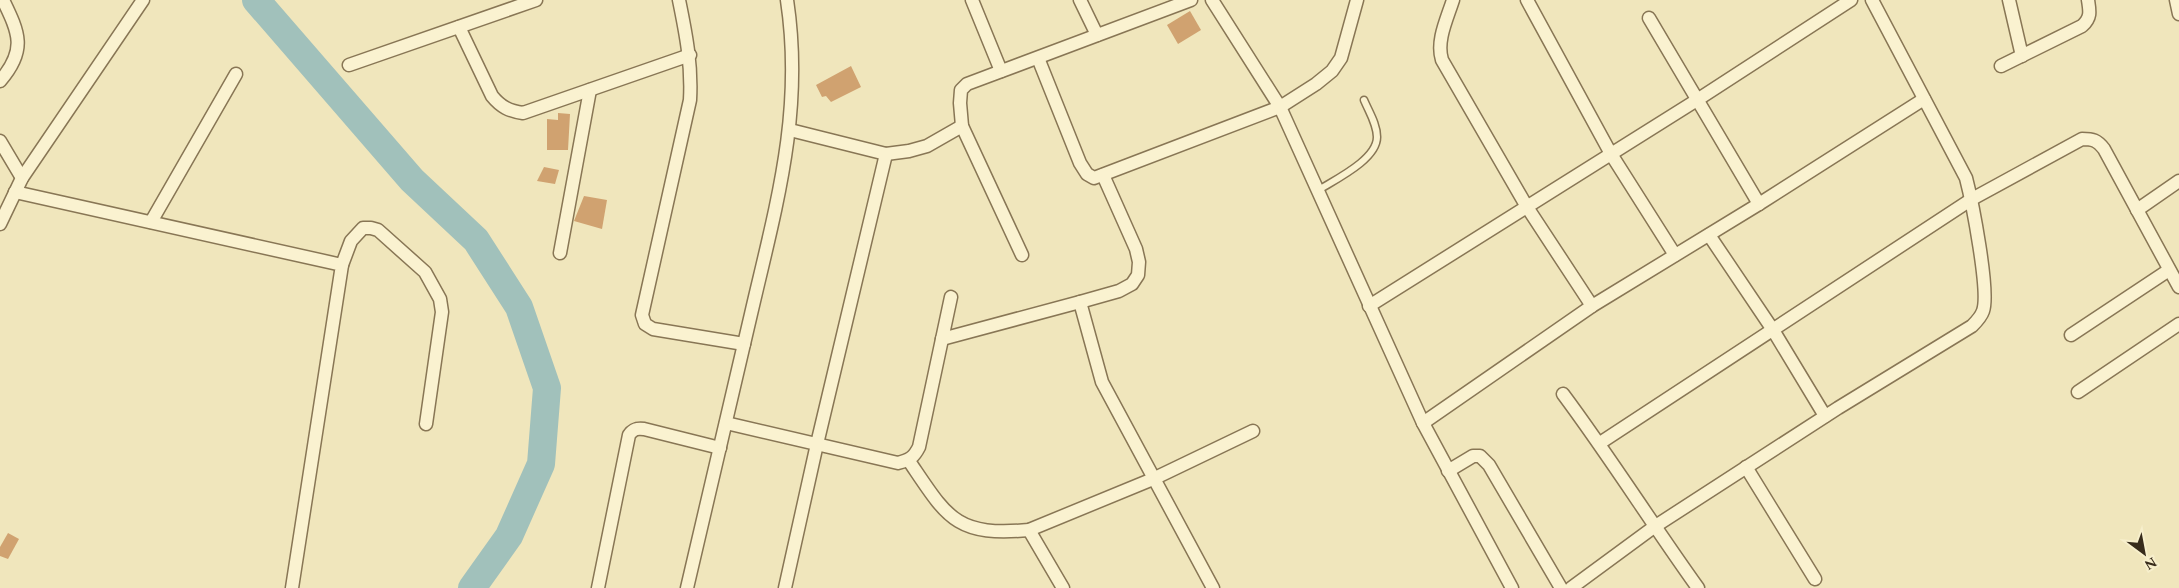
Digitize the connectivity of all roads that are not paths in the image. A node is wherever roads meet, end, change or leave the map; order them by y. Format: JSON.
{"nodes":[{"id":1,"x":3,"y":0,"type":"edge"},
{"id":2,"x":143,"y":0,"type":"edge"},
{"id":3,"x":536,"y":0,"type":"edge"},
{"id":4,"x":679,"y":0,"type":"edge"},
{"id":5,"x":787,"y":0,"type":"edge"},
{"id":6,"x":972,"y":0,"type":"edge"},
{"id":7,"x":1080,"y":0,"type":"edge"},
{"id":8,"x":1191,"y":0,"type":"edge"},
{"id":9,"x":1212,"y":0,"type":"edge"},
{"id":10,"x":1357,"y":0,"type":"edge"},
{"id":11,"x":1453,"y":0,"type":"edge"},
{"id":12,"x":1528,"y":0,"type":"edge"},
{"id":13,"x":1852,"y":0,"type":"edge"},
{"id":14,"x":1872,"y":0,"type":"edge"},
{"id":15,"x":2010,"y":0,"type":"edge"},
{"id":16,"x":2088,"y":0,"type":"edge"},
{"id":17,"x":2176,"y":0,"type":"edge"},
{"id":18,"x":515,"y":3,"type":"edge"},
{"id":19,"x":2179,"y":14,"type":"edge"},
{"id":20,"x":1649,"y":18,"type":"dead end"},
{"id":21,"x":459,"y":27,"type":"junction"},
{"id":22,"x":1097,"y":35,"type":"junction"},
{"id":23,"x":690,"y":55,"type":"junction"},
{"id":24,"x":2022,"y":56,"type":"junction"},
{"id":25,"x":1038,"y":58,"type":"junction"},
{"id":26,"x":349,"y":65,"type":"dead end"},
{"id":27,"x":2001,"y":66,"type":"dead end"},
{"id":28,"x":1001,"y":72,"type":"junction"},
{"id":29,"x":236,"y":74,"type":"dead end"},
{"id":30,"x":0,"y":81,"type":"edge"},
{"id":31,"x":590,"y":90,"type":"junction"},
{"id":32,"x":1364,"y":100,"type":"dead end"},
{"id":33,"x":1697,"y":100,"type":"junction"},
{"id":34,"x":1924,"y":100,"type":"junction"},
{"id":35,"x":1280,"y":108,"type":"junction"},
{"id":36,"x":962,"y":126,"type":"junction"},
{"id":37,"x":790,"y":130,"type":"junction"},
{"id":38,"x":0,"y":140,"type":"edge"},
{"id":39,"x":886,"y":154,"type":"junction"},
{"id":40,"x":1611,"y":154,"type":"junction"},
{"id":41,"x":1103,"y":176,"type":"junction"},
{"id":42,"x":22,"y":178,"type":"junction"},
{"id":43,"x":2179,"y":181,"type":"edge"},
{"id":44,"x":1317,"y":191,"type":"junction"},
{"id":45,"x":15,"y":192,"type":"junction"},
{"id":46,"x":1972,"y":199,"type":"junction"},
{"id":47,"x":1759,"y":204,"type":"junction"},
{"id":48,"x":1527,"y":207,"type":"junction"},
{"id":49,"x":2137,"y":210,"type":"junction"},
{"id":50,"x":151,"y":222,"type":"junction"},
{"id":51,"x":0,"y":224,"type":"edge"},
{"id":52,"x":1709,"y":235,"type":"junction"},
{"id":53,"x":560,"y":252,"type":"dead end"},
{"id":54,"x":1022,"y":255,"type":"dead end"},
{"id":55,"x":1675,"y":256,"type":"junction"},
{"id":56,"x":342,"y":265,"type":"junction"},
{"id":57,"x":2170,"y":270,"type":"junction"},
{"id":58,"x":2179,"y":287,"type":"edge"},
{"id":59,"x":951,"y":297,"type":"dead end"},
{"id":60,"x":1080,"y":302,"type":"junction"},
{"id":61,"x":1369,"y":306,"type":"junction"},
{"id":62,"x":1592,"y":306,"type":"junction"},
{"id":63,"x":2179,"y":324,"type":"edge"},
{"id":64,"x":1773,"y":330,"type":"junction"},
{"id":65,"x":2071,"y":335,"type":"dead end"},
{"id":66,"x":942,"y":339,"type":"junction"},
{"id":67,"x":744,"y":344,"type":"junction"},
{"id":68,"x":2078,"y":392,"type":"dead end"},
{"id":69,"x":1563,"y":394,"type":"dead end"},
{"id":70,"x":1825,"y":416,"type":"junction"},
{"id":71,"x":726,"y":423,"type":"junction"},
{"id":72,"x":1424,"y":423,"type":"junction"},
{"id":73,"x":426,"y":424,"type":"dead end"},
{"id":74,"x":1253,"y":431,"type":"dead end"},
{"id":75,"x":1600,"y":443,"type":"junction"},
{"id":76,"x":817,"y":444,"type":"junction"},
{"id":77,"x":720,"y":448,"type":"junction"},
{"id":78,"x":909,"y":460,"type":"junction"},
{"id":79,"x":1746,"y":467,"type":"junction"},
{"id":80,"x":1448,"y":471,"type":"junction"},
{"id":81,"x":1153,"y":478,"type":"junction"},
{"id":82,"x":1654,"y":527,"type":"junction"},
{"id":83,"x":1029,"y":530,"type":"junction"},
{"id":84,"x":1815,"y":579,"type":"dead end"},
{"id":85,"x":292,"y":588,"type":"edge"},
{"id":86,"x":598,"y":588,"type":"edge"},
{"id":87,"x":687,"y":588,"type":"edge"},
{"id":88,"x":785,"y":588,"type":"edge"},
{"id":89,"x":1064,"y":588,"type":"edge"},
{"id":90,"x":1213,"y":588,"type":"edge"},
{"id":91,"x":1512,"y":588,"type":"edge"},
{"id":92,"x":1561,"y":588,"type":"edge"},
{"id":93,"x":1571,"y":588,"type":"edge"},
{"id":94,"x":1698,"y":588,"type":"edge"}],
"edges":[{"from":1,"to":30,"type":"street"},
{"from":2,"to":42,"type":"street"},
{"from":3,"to":18,"type":"street"},
{"from":4,"to":23,"type":"street"},
{"from":5,"to":37,"type":"street"},
{"from":6,"to":28,"type":"street"},
{"from":7,"to":22,"type":"street"},
{"from":8,"to":22,"type":"street"},
{"from":9,"to":35,"type":"street"},
{"from":10,"to":35,"type":"street"},
{"from":11,"to":48,"type":"street"},
{"from":12,"to":40,"type":"street"},
{"from":13,"to":33,"type":"street"},
{"from":14,"to":34,"type":"street"},
{"from":15,"to":24,"type":"street"},
{"from":16,"to":24,"type":"street"},
{"from":17,"to":19,"type":"street"},
{"from":18,"to":21,"type":"street"},
{"from":20,"to":33,"type":"street"},
{"from":21,"to":26,"type":"street"},
{"from":21,"to":31,"type":"street"},
{"from":22,"to":25,"type":"street"},
{"from":23,"to":31,"type":"street"},
{"from":23,"to":67,"type":"street"},
{"from":24,"to":27,"type":"street"},
{"from":25,"to":28,"type":"street"},
{"from":25,"to":41,"type":"street"},
{"from":28,"to":36,"type":"street"},
{"from":29,"to":50,"type":"street"},
{"from":31,"to":53,"type":"street"},
{"from":32,"to":44,"type":"lane"},
{"from":33,"to":40,"type":"street"},
{"from":33,"to":47,"type":"street"},
{"from":34,"to":46,"type":"street"},
{"from":34,"to":47,"type":"street"},
{"from":35,"to":41,"type":"street"},
{"from":35,"to":44,"type":"street"},
{"from":36,"to":39,"type":"street"},
{"from":36,"to":54,"type":"street"},
{"from":37,"to":39,"type":"street"},
{"from":37,"to":67,"type":"street"},
{"from":38,"to":42,"type":"street"},
{"from":39,"to":76,"type":"street"},
{"from":40,"to":48,"type":"street"},
{"from":40,"to":55,"type":"street"},
{"from":41,"to":60,"type":"street"},
{"from":42,"to":45,"type":"street"},
{"from":43,"to":49,"type":"street"},
{"from":44,"to":61,"type":"street"},
{"from":45,"to":50,"type":"street"},
{"from":45,"to":51,"type":"street"},
{"from":46,"to":49,"type":"street"},
{"from":46,"to":64,"type":"street"},
{"from":46,"to":70,"type":"street"},
{"from":47,"to":52,"type":"street"},
{"from":48,"to":61,"type":"street"},
{"from":48,"to":62,"type":"street"},
{"from":49,"to":57,"type":"street"},
{"from":50,"to":56,"type":"street"},
{"from":52,"to":55,"type":"street"},
{"from":52,"to":64,"type":"street"},
{"from":55,"to":62,"type":"street"},
{"from":56,"to":73,"type":"street"},
{"from":56,"to":85,"type":"street"},
{"from":57,"to":58,"type":"street"},
{"from":57,"to":65,"type":"street"},
{"from":59,"to":66,"type":"street"},
{"from":60,"to":66,"type":"street"},
{"from":60,"to":81,"type":"street"},
{"from":61,"to":72,"type":"street"},
{"from":62,"to":72,"type":"street"},
{"from":63,"to":68,"type":"street"},
{"from":64,"to":70,"type":"street"},
{"from":64,"to":75,"type":"street"},
{"from":66,"to":78,"type":"street"},
{"from":67,"to":71,"type":"street"},
{"from":69,"to":75,"type":"street"},
{"from":70,"to":79,"type":"street"},
{"from":71,"to":76,"type":"street"},
{"from":71,"to":77,"type":"street"},
{"from":72,"to":80,"type":"street"},
{"from":74,"to":81,"type":"street"},
{"from":75,"to":82,"type":"street"},
{"from":76,"to":78,"type":"street"},
{"from":76,"to":88,"type":"street"},
{"from":77,"to":86,"type":"street"},
{"from":77,"to":87,"type":"street"},
{"from":78,"to":83,"type":"street"},
{"from":79,"to":82,"type":"street"},
{"from":79,"to":84,"type":"street"},
{"from":80,"to":91,"type":"street"},
{"from":80,"to":92,"type":"street"},
{"from":81,"to":83,"type":"street"},
{"from":81,"to":90,"type":"street"},
{"from":82,"to":93,"type":"street"},
{"from":82,"to":94,"type":"street"},
{"from":83,"to":89,"type":"street"}]}
